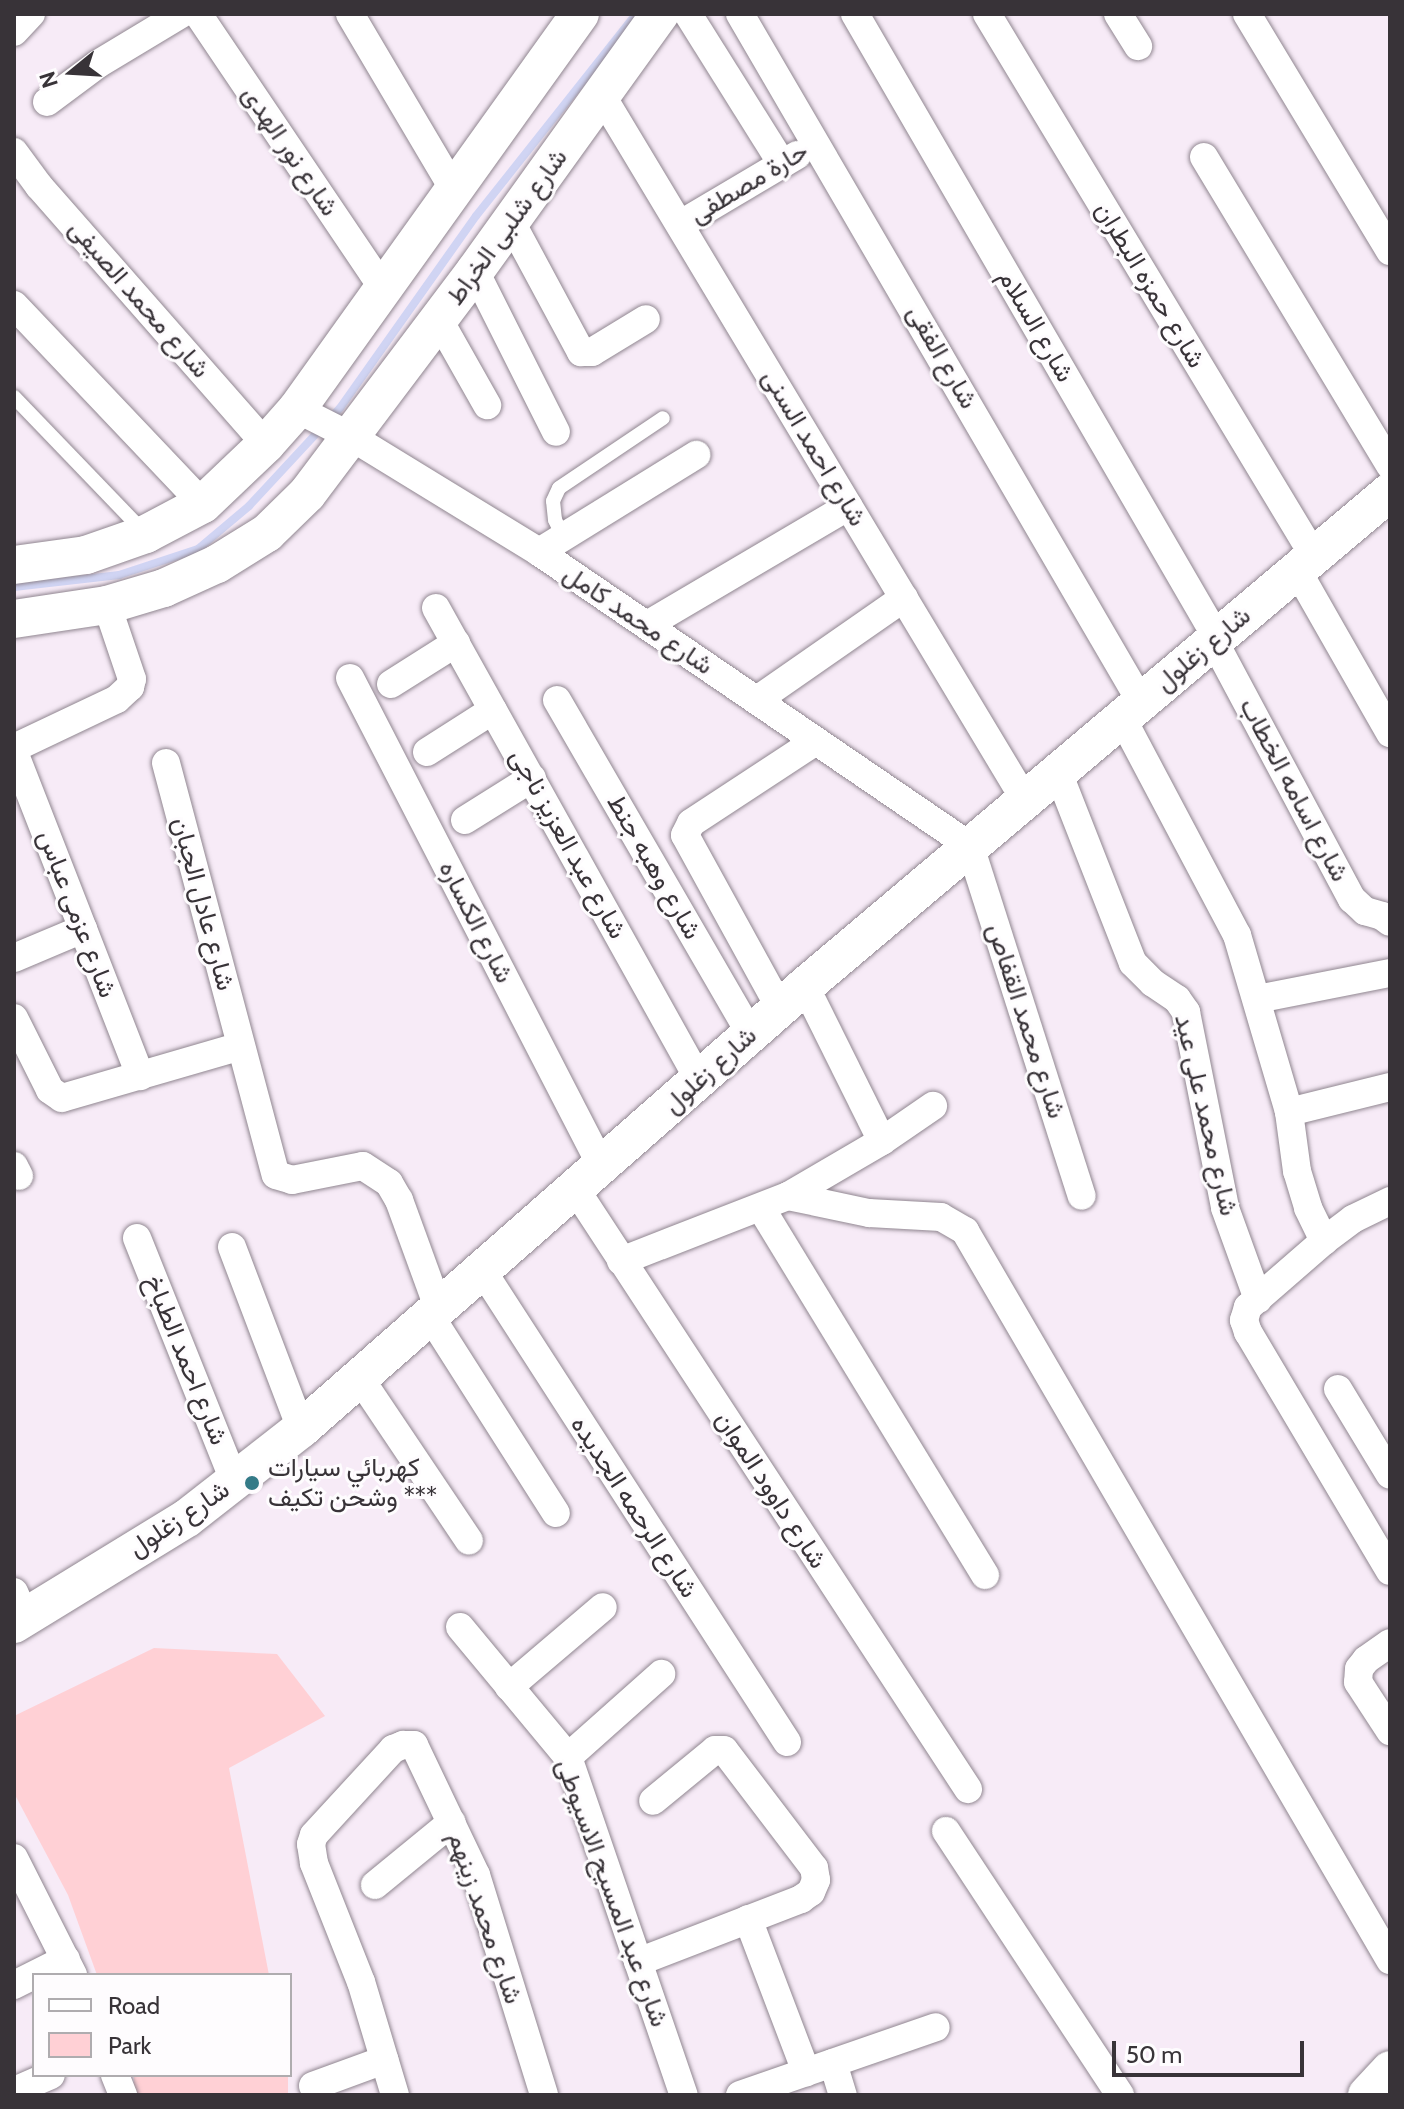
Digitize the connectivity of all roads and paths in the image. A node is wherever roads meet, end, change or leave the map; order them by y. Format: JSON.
{"nodes":[{"id":1,"x":31,"y":14,"type":"edge"},
{"id":2,"x":181,"y":14,"type":"edge"},
{"id":3,"x":198,"y":14,"type":"edge"},
{"id":4,"x":350,"y":14,"type":"edge"},
{"id":5,"x":580,"y":14,"type":"edge"},
{"id":6,"x":660,"y":14,"type":"edge"},
{"id":7,"x":688,"y":14,"type":"edge"},
{"id":8,"x":740,"y":14,"type":"edge"},
{"id":9,"x":855,"y":14,"type":"edge"},
{"id":10,"x":987,"y":14,"type":"edge"},
{"id":11,"x":1118,"y":14,"type":"edge"},
{"id":12,"x":1247,"y":14,"type":"edge"},
{"id":13,"x":14,"y":32,"type":"edge"},
{"id":14,"x":1138,"y":46,"type":"dead end"},
{"id":15,"x":602,"y":96,"type":"junction"},
{"id":16,"x":47,"y":102,"type":"dead end"},
{"id":17,"x":817,"y":143,"type":"junction"},
{"id":18,"x":14,"y":152,"type":"edge"},
{"id":19,"x":1204,"y":157,"type":"dead end"},
{"id":20,"x":782,"y":164,"type":"junction"},
{"id":21,"x":454,"y":190,"type":"junction"},
{"id":22,"x":511,"y":222,"type":"junction"},
{"id":23,"x":681,"y":224,"type":"junction"},
{"id":24,"x":1390,"y":251,"type":"edge"},
{"id":25,"x":475,"y":271,"type":"junction"},
{"id":26,"x":383,"y":288,"type":"junction"},
{"id":27,"x":14,"y":305,"type":"edge"},
{"id":28,"x":646,"y":319,"type":"dead end"},
{"id":29,"x":439,"y":320,"type":"junction"},
{"id":30,"x":14,"y":397,"type":"edge"},
{"id":31,"x":487,"y":405,"type":"dead end"},
{"id":32,"x":303,"y":412,"type":"junction"},
{"id":33,"x":663,"y":418,"type":"dead end"},
{"id":34,"x":556,"y":432,"type":"dead end"},
{"id":35,"x":343,"y":433,"type":"junction"},
{"id":36,"x":266,"y":444,"type":"junction"},
{"id":37,"x":696,"y":455,"type":"dead end"},
{"id":38,"x":1389,"y":489,"type":"edge"},
{"id":39,"x":203,"y":504,"type":"junction"},
{"id":40,"x":849,"y":506,"type":"junction"},
{"id":41,"x":146,"y":534,"type":"junction"},
{"id":42,"x":551,"y":544,"type":"junction"},
{"id":43,"x":1305,"y":563,"type":"junction"},
{"id":44,"x":14,"y":565,"type":"edge"},
{"id":45,"x":904,"y":598,"type":"junction"},
{"id":46,"x":107,"y":605,"type":"junction"},
{"id":47,"x":436,"y":608,"type":"dead end"},
{"id":48,"x":60,"y":613,"type":"junction"},
{"id":49,"x":14,"y":619,"type":"edge"},
{"id":50,"x":647,"y":625,"type":"junction"},
{"id":51,"x":14,"y":638,"type":"edge"},
{"id":52,"x":1215,"y":639,"type":"junction"},
{"id":53,"x":456,"y":643,"type":"junction"},
{"id":54,"x":350,"y":678,"type":"dead end"},
{"id":55,"x":391,"y":684,"type":"dead end"},
{"id":56,"x":557,"y":700,"type":"dead end"},
{"id":57,"x":757,"y":700,"type":"junction"},
{"id":58,"x":493,"y":710,"type":"junction"},
{"id":59,"x":1132,"y":710,"type":"junction"},
{"id":60,"x":1390,"y":733,"type":"edge"},
{"id":61,"x":816,"y":741,"type":"junction"},
{"id":62,"x":14,"y":750,"type":"edge"},
{"id":63,"x":427,"y":752,"type":"dead end"},
{"id":64,"x":166,"y":763,"type":"dead end"},
{"id":65,"x":1058,"y":772,"type":"junction"},
{"id":66,"x":532,"y":778,"type":"junction"},
{"id":67,"x":1025,"y":800,"type":"junction"},
{"id":68,"x":465,"y":820,"type":"dead end"},
{"id":69,"x":970,"y":846,"type":"junction"},
{"id":70,"x":1390,"y":922,"type":"edge"},
{"id":71,"x":83,"y":929,"type":"junction"},
{"id":72,"x":14,"y":958,"type":"edge"},
{"id":73,"x":1390,"y":973,"type":"edge"},
{"id":74,"x":792,"y":997,"type":"junction"},
{"id":75,"x":1257,"y":999,"type":"junction"},
{"id":76,"x":14,"y":1018,"type":"edge"},
{"id":77,"x":751,"y":1034,"type":"junction"},
{"id":78,"x":241,"y":1046,"type":"junction"},
{"id":79,"x":140,"y":1076,"type":"junction"},
{"id":80,"x":699,"y":1080,"type":"junction"},
{"id":81,"x":1390,"y":1087,"type":"edge"},
{"id":82,"x":933,"y":1106,"type":"dead end"},
{"id":83,"x":1289,"y":1112,"type":"junction"},
{"id":84,"x":882,"y":1141,"type":"junction"},
{"id":85,"x":589,"y":1178,"type":"junction"},
{"id":86,"x":788,"y":1196,"type":"junction"},
{"id":87,"x":1082,"y":1196,"type":"dead end"},
{"id":88,"x":1390,"y":1201,"type":"edge"},
{"id":89,"x":761,"y":1208,"type":"junction"},
{"id":90,"x":137,"y":1238,"type":"dead end"},
{"id":91,"x":1324,"y":1241,"type":"junction"},
{"id":92,"x":232,"y":1247,"type":"dead end"},
{"id":93,"x":621,"y":1261,"type":"junction"},
{"id":94,"x":482,"y":1270,"type":"junction"},
{"id":95,"x":1258,"y":1299,"type":"junction"},
{"id":96,"x":434,"y":1311,"type":"junction"},
{"id":97,"x":359,"y":1377,"type":"junction"},
{"id":98,"x":1338,"y":1389,"type":"dead end"},
{"id":99,"x":301,"y":1429,"type":"junction"},
{"id":100,"x":1390,"y":1475,"type":"edge"},
{"id":101,"x":234,"y":1481,"type":"junction"},
{"id":102,"x":556,"y":1513,"type":"dead end"},
{"id":103,"x":469,"y":1541,"type":"dead end"},
{"id":104,"x":1390,"y":1571,"type":"edge"},
{"id":105,"x":985,"y":1575,"type":"dead end"},
{"id":106,"x":603,"y":1607,"type":"dead end"},
{"id":107,"x":18,"y":1611,"type":"edge"},
{"id":108,"x":460,"y":1627,"type":"dead end"},
{"id":109,"x":1390,"y":1643,"type":"edge"},
{"id":110,"x":661,"y":1674,"type":"dead end"},
{"id":111,"x":509,"y":1687,"type":"junction"},
{"id":112,"x":1390,"y":1731,"type":"edge"},
{"id":113,"x":787,"y":1742,"type":"dead end"},
{"id":114,"x":568,"y":1757,"type":"junction"},
{"id":115,"x":968,"y":1789,"type":"dead end"},
{"id":116,"x":653,"y":1801,"type":"dead end"},
{"id":117,"x":452,"y":1822,"type":"junction"},
{"id":118,"x":946,"y":1831,"type":"dead end"},
{"id":119,"x":14,"y":1858,"type":"edge"},
{"id":120,"x":375,"y":1885,"type":"dead end"},
{"id":121,"x":748,"y":1919,"type":"junction"},
{"id":122,"x":1390,"y":1960,"type":"edge"},
{"id":123,"x":638,"y":1962,"type":"junction"},
{"id":124,"x":70,"y":1967,"type":"edge"},
{"id":125,"x":936,"y":2027,"type":"dead end"},
{"id":126,"x":384,"y":2060,"type":"junction"},
{"id":127,"x":833,"y":2063,"type":"junction"},
{"id":128,"x":1390,"y":2070,"type":"edge"},
{"id":129,"x":806,"y":2072,"type":"junction"},
{"id":130,"x":46,"y":2077,"type":"edge"},
{"id":131,"x":313,"y":2086,"type":"dead end"},
{"id":132,"x":14,"y":2091,"type":"edge"},
{"id":133,"x":395,"y":2095,"type":"edge"},
{"id":134,"x":544,"y":2095,"type":"edge"},
{"id":135,"x":684,"y":2095,"type":"edge"},
{"id":136,"x":740,"y":2095,"type":"edge"},
{"id":137,"x":843,"y":2095,"type":"edge"},
{"id":138,"x":1120,"y":2095,"type":"edge"},
{"id":139,"x":1367,"y":2095,"type":"edge"}],
"edges":[{"from":1,"to":13,"type":"street"},
{"from":2,"to":16,"type":"street"},
{"from":3,"to":26,"type":"street","name":"شارع نور الهدى"},
{"from":4,"to":21,"type":"street"},
{"from":5,"to":21,"type":"street"},
{"from":6,"to":15,"type":"street","name":"شارع شلبى الخراط"},
{"from":7,"to":20,"type":"street"},
{"from":8,"to":17,"type":"street","name":"شارع الفقى"},
{"from":9,"to":52,"type":"street","name":"شارع السلام"},
{"from":10,"to":43,"type":"street","name":"شارع حمزه البطران"},
{"from":11,"to":14,"type":"street"},
{"from":12,"to":24,"type":"street"},
{"from":15,"to":22,"type":"street","name":"شارع شلبى الخراط"},
{"from":15,"to":23,"type":"street","name":"شارع احمد السنى"},
{"from":17,"to":20,"type":"street","name":"حارة مصطفى"},
{"from":17,"to":59,"type":"street","name":"شارع الفقى"},
{"from":18,"to":36,"type":"street","name":"شارع محمد الصيفى"},
{"from":19,"to":38,"type":"street"},
{"from":20,"to":23,"type":"street","name":"حارة مصطفى"},
{"from":21,"to":26,"type":"street"},
{"from":22,"to":25,"type":"street","name":"شارع شلبى الخراط"},
{"from":22,"to":28,"type":"street"},
{"from":23,"to":40,"type":"street","name":"شارع احمد السنى"},
{"from":25,"to":29,"type":"street","name":"شارع شلبى الخراط"},
{"from":25,"to":34,"type":"street"},
{"from":26,"to":32,"type":"street"},
{"from":27,"to":39,"type":"street"},
{"from":29,"to":31,"type":"street"},
{"from":29,"to":35,"type":"street","name":"شارع شلبى الخراط"},
{"from":30,"to":41,"type":"lane"},
{"from":32,"to":35,"type":"street","name":"شارع محمد كامل"},
{"from":32,"to":36,"type":"street"},
{"from":33,"to":42,"type":"lane"},
{"from":35,"to":42,"type":"street","name":"شارع محمد كامل"},
{"from":35,"to":46,"type":"street","name":"شارع شلبى الخراط"},
{"from":36,"to":39,"type":"street"},
{"from":37,"to":42,"type":"street"},
{"from":38,"to":43,"type":"street","name":"شارع زغلول"},
{"from":39,"to":41,"type":"street"},
{"from":40,"to":45,"type":"street","name":"شارع احمد السنى"},
{"from":40,"to":50,"type":"street"},
{"from":41,"to":44,"type":"street"},
{"from":42,"to":50,"type":"street","name":"شارع محمد كامل"},
{"from":43,"to":52,"type":"street","name":"شارع زغلول"},
{"from":43,"to":60,"type":"street","name":"شارع حمزه البطران"},
{"from":45,"to":57,"type":"street"},
{"from":45,"to":67,"type":"street","name":"شارع احمد السنى"},
{"from":46,"to":48,"type":"street","name":"شارع شلبى الخراط"},
{"from":46,"to":62,"type":"street"},
{"from":47,"to":53,"type":"street","name":"شارع عبد العزيز ناجى"},
{"from":48,"to":49,"type":"street","name":"شارع شلبى الخراط"},
{"from":48,"to":51,"type":"street"},
{"from":50,"to":57,"type":"street","name":"شارع محمد كامل"},
{"from":52,"to":59,"type":"street","name":"شارع زغلول"},
{"from":52,"to":70,"type":"street","name":"شارع اسامه الخطاب"},
{"from":53,"to":55,"type":"street"},
{"from":53,"to":58,"type":"street","name":"شارع عبد العزيز ناجى"},
{"from":54,"to":85,"type":"street","name":"شارع الكساره"},
{"from":56,"to":77,"type":"street","name":"شارع وهبه جنط"},
{"from":57,"to":61,"type":"street","name":"شارع محمد كامل"},
{"from":58,"to":63,"type":"street"},
{"from":58,"to":66,"type":"street","name":"شارع عبد العزيز ناجى"},
{"from":59,"to":65,"type":"street","name":"شارع زغلول"},
{"from":59,"to":75,"type":"street","name":"شارع الفقى"},
{"from":61,"to":69,"type":"street","name":"شارع محمد كامل"},
{"from":61,"to":74,"type":"street"},
{"from":62,"to":71,"type":"street","name":"شارع عزمى عباس"},
{"from":64,"to":78,"type":"street","name":"شارع عادل الجبان"},
{"from":65,"to":67,"type":"street","name":"شارع زغلول"},
{"from":65,"to":95,"type":"street","name":"شارع محمد على عيد"},
{"from":66,"to":68,"type":"street"},
{"from":66,"to":80,"type":"street","name":"شارع عبد العزيز ناجى"},
{"from":67,"to":69,"type":"street","name":"شارع زغلول"},
{"from":69,"to":74,"type":"street","name":"شارع زغلول"},
{"from":69,"to":87,"type":"street","name":"شارع محمد القفاص"},
{"from":71,"to":72,"type":"street"},
{"from":71,"to":79,"type":"street","name":"شارع عزمى عباس"},
{"from":73,"to":75,"type":"street"},
{"from":74,"to":77,"type":"street","name":"شارع زغلول"},
{"from":74,"to":84,"type":"street"},
{"from":75,"to":83,"type":"street","name":"شارع الفقى"},
{"from":76,"to":79,"type":"street"},
{"from":77,"to":80,"type":"street","name":"شارع زغلول"},
{"from":78,"to":79,"type":"street"},
{"from":78,"to":96,"type":"street","name":"شارع عادل الجبان"},
{"from":80,"to":85,"type":"street","name":"شارع زغلول"},
{"from":81,"to":83,"type":"street"},
{"from":82,"to":84,"type":"street"},
{"from":83,"to":91,"type":"street","name":"شارع الفقى"},
{"from":84,"to":86,"type":"street"},
{"from":85,"to":93,"type":"street","name":"شارع داوود الموان"},
{"from":85,"to":94,"type":"street","name":"شارع زغلول"},
{"from":86,"to":89,"type":"street"},
{"from":86,"to":122,"type":"street"},
{"from":88,"to":91,"type":"street"},
{"from":89,"to":93,"type":"street"},
{"from":89,"to":105,"type":"street"},
{"from":90,"to":101,"type":"street","name":"شارع احمد الطباخ"},
{"from":91,"to":95,"type":"street"},
{"from":92,"to":99,"type":"street"},
{"from":93,"to":115,"type":"street","name":"شارع داوود الموان"},
{"from":94,"to":96,"type":"street","name":"شارع زغلول"},
{"from":94,"to":113,"type":"street","name":"شارع الرحمه الجديده"},
{"from":95,"to":104,"type":"street"},
{"from":96,"to":97,"type":"street","name":"شارع زغلول"},
{"from":96,"to":102,"type":"street"},
{"from":97,"to":99,"type":"street","name":"شارع زغلول"},
{"from":97,"to":103,"type":"street"},
{"from":98,"to":100,"type":"street"},
{"from":99,"to":101,"type":"street","name":"شارع زغلول"},
{"from":101,"to":107,"type":"street","name":"شارع زغلول"},
{"from":106,"to":111,"type":"street"},
{"from":108,"to":111,"type":"street","name":"شارع عبد المسيح الاسيوطى"},
{"from":109,"to":112,"type":"street"},
{"from":110,"to":114,"type":"street"},
{"from":111,"to":114,"type":"street","name":"شارع عبد المسيح الاسيوطى"},
{"from":114,"to":123,"type":"street","name":"شارع عبد المسيح الاسيوطى"},
{"from":116,"to":121,"type":"street"},
{"from":117,"to":120,"type":"street"},
{"from":117,"to":126,"type":"street","name":"شارع محمد زينهم"},
{"from":117,"to":134,"type":"street","name":"شارع محمد زينهم"},
{"from":118,"to":138,"type":"street"},
{"from":119,"to":124,"type":"street"},
{"from":121,"to":123,"type":"street"},
{"from":121,"to":129,"type":"street"},
{"from":123,"to":135,"type":"street","name":"شارع عبد المسيح الاسيوطى"},
{"from":125,"to":127,"type":"street"},
{"from":126,"to":131,"type":"street"},
{"from":126,"to":133,"type":"street"},
{"from":127,"to":129,"type":"street"},
{"from":127,"to":137,"type":"street"},
{"from":128,"to":139,"type":"street"},
{"from":129,"to":136,"type":"street"},
{"from":130,"to":132,"type":"street"}]}
